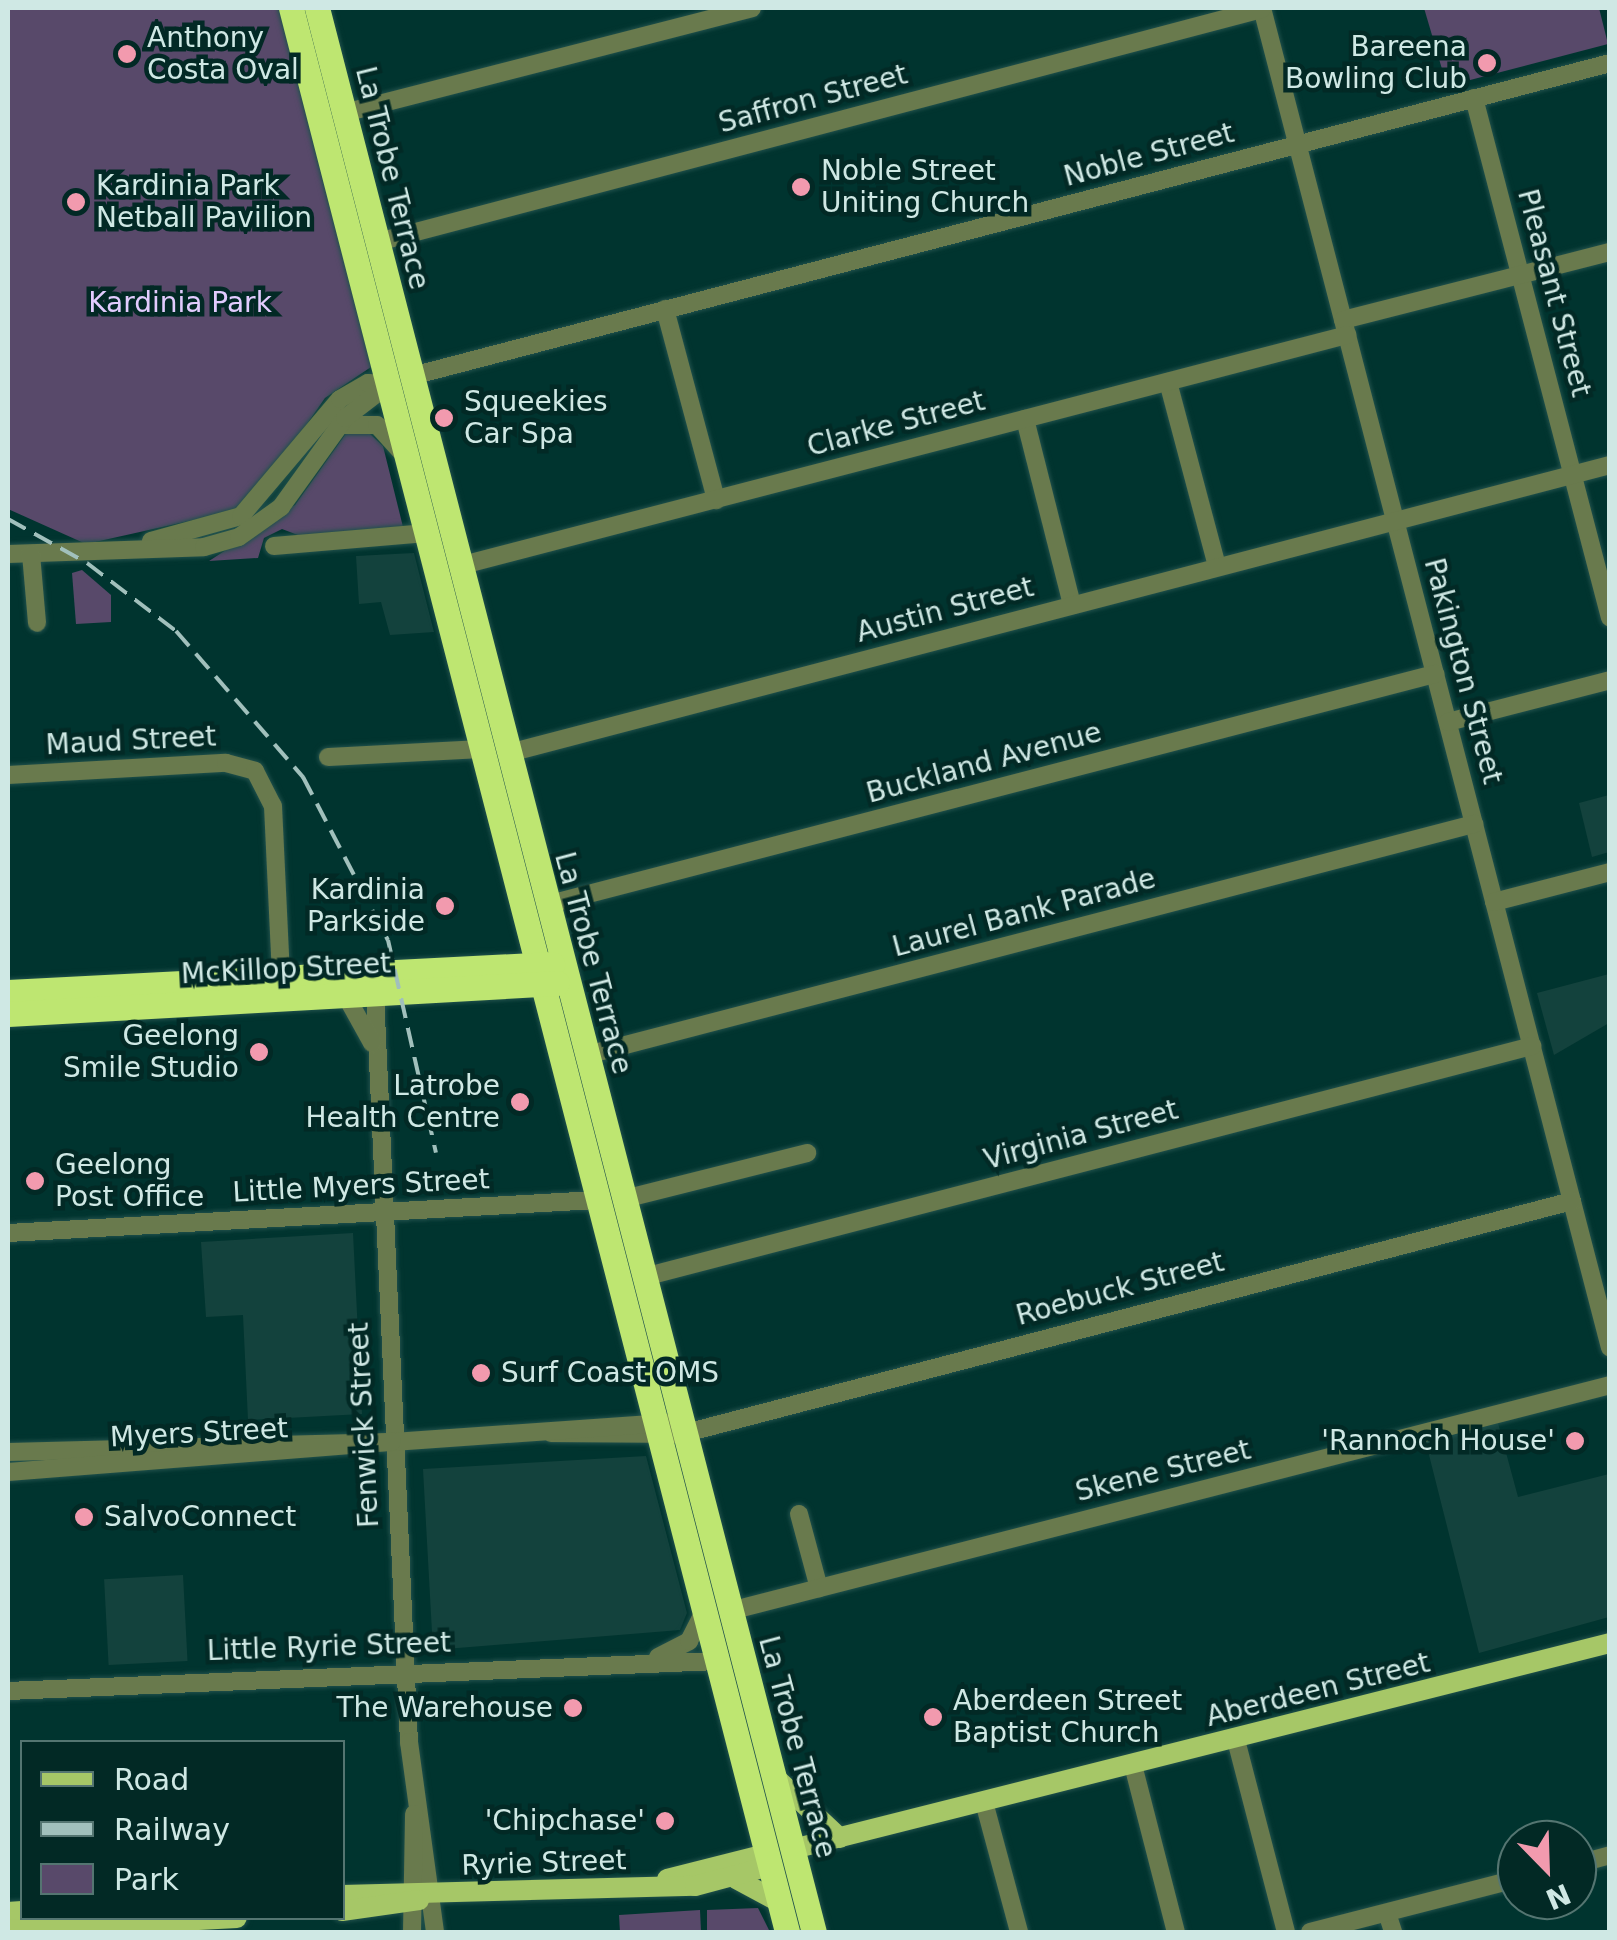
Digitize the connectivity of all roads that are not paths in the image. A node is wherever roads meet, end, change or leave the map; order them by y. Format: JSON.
{"nodes":[{"id":1,"x":291,"y":8,"type":"edge"},
{"id":2,"x":317,"y":8,"type":"edge"},
{"id":3,"x":752,"y":8,"type":"edge"},
{"id":4,"x":1262,"y":8,"type":"edge"},
{"id":5,"x":1610,"y":63,"type":"edge"},
{"id":6,"x":1474,"y":98,"type":"junction"},
{"id":7,"x":344,"y":113,"type":"junction"},
{"id":8,"x":1298,"y":144,"type":"junction"},
{"id":9,"x":378,"y":242,"type":"junction"},
{"id":10,"x":1610,"y":252,"type":"edge"},
{"id":11,"x":1519,"y":275,"type":"junction"},
{"id":12,"x":665,"y":308,"type":"junction"},
{"id":13,"x":1345,"y":328,"type":"junction"},
{"id":14,"x":400,"y":380,"type":"junction"},
{"id":15,"x":1168,"y":382,"type":"junction"},
{"id":16,"x":1025,"y":420,"type":"junction"},
{"id":17,"x":340,"y":425,"type":"junction"},
{"id":18,"x":406,"y":458,"type":"junction"},
{"id":19,"x":1610,"y":465,"type":"edge"},
{"id":20,"x":1573,"y":475,"type":"junction"},
{"id":21,"x":716,"y":500,"type":"junction"},
{"id":22,"x":1395,"y":520,"type":"junction"},
{"id":23,"x":426,"y":533,"type":"junction"},
{"id":24,"x":274,"y":546,"type":"dead end"},
{"id":25,"x":102,"y":552,"type":"junction"},
{"id":26,"x":8,"y":554,"type":"edge"},
{"id":27,"x":31,"y":554,"type":"junction"},
{"id":28,"x":460,"y":566,"type":"junction"},
{"id":29,"x":1217,"y":566,"type":"junction"},
{"id":30,"x":1072,"y":605,"type":"junction"},
{"id":31,"x":1610,"y":618,"type":"edge"},
{"id":32,"x":34,"y":622,"type":"dead end"},
{"id":33,"x":1435,"y":674,"type":"junction"},
{"id":34,"x":1610,"y":680,"type":"edge"},
{"id":35,"x":1448,"y":722,"type":"junction"},
{"id":36,"x":482,"y":749,"type":"junction"},
{"id":37,"x":508,"y":754,"type":"junction"},
{"id":38,"x":328,"y":757,"type":"dead end"},
{"id":39,"x":8,"y":774,"type":"edge"},
{"id":40,"x":1474,"y":824,"type":"junction"},
{"id":41,"x":1610,"y":872,"type":"edge"},
{"id":42,"x":1494,"y":902,"type":"junction"},
{"id":43,"x":546,"y":904,"type":"junction"},
{"id":44,"x":552,"y":974,"type":"junction"},
{"id":45,"x":280,"y":978,"type":"junction"},
{"id":46,"x":8,"y":992,"type":"edge"},
{"id":47,"x":375,"y":994,"type":"junction"},
{"id":48,"x":346,"y":996,"type":"junction"},
{"id":49,"x":8,"y":1014,"type":"edge"},
{"id":50,"x":372,"y":1044,"type":"junction"},
{"id":51,"x":1532,"y":1046,"type":"junction"},
{"id":52,"x":587,"y":1056,"type":"junction"},
{"id":53,"x":807,"y":1153,"type":"dead end"},
{"id":54,"x":624,"y":1199,"type":"junction"},
{"id":55,"x":598,"y":1200,"type":"junction"},
{"id":56,"x":1572,"y":1201,"type":"junction"},
{"id":57,"x":381,"y":1211,"type":"junction"},
{"id":58,"x":8,"y":1233,"type":"edge"},
{"id":59,"x":644,"y":1277,"type":"junction"},
{"id":60,"x":1610,"y":1348,"type":"edge"},
{"id":61,"x":1610,"y":1385,"type":"edge"},
{"id":62,"x":665,"y":1431,"type":"junction"},
{"id":63,"x":393,"y":1442,"type":"junction"},
{"id":64,"x":8,"y":1452,"type":"edge"},
{"id":65,"x":8,"y":1472,"type":"edge"},
{"id":66,"x":799,"y":1514,"type":"dead end"},
{"id":67,"x":819,"y":1588,"type":"junction"},
{"id":68,"x":717,"y":1611,"type":"junction"},
{"id":69,"x":1610,"y":1643,"type":"edge"},
{"id":70,"x":653,"y":1659,"type":"junction"},
{"id":71,"x":717,"y":1661,"type":"junction"},
{"id":72,"x":405,"y":1671,"type":"junction"},
{"id":73,"x":8,"y":1692,"type":"edge"},
{"id":74,"x":1236,"y":1740,"type":"junction"},
{"id":75,"x":1133,"y":1765,"type":"junction"},
{"id":76,"x":775,"y":1777,"type":"junction"},
{"id":77,"x":984,"y":1802,"type":"junction"},
{"id":78,"x":415,"y":1803,"type":"junction"},
{"id":79,"x":840,"y":1838,"type":"junction"},
{"id":80,"x":798,"y":1850,"type":"junction"},
{"id":81,"x":768,"y":1860,"type":"junction"},
{"id":82,"x":736,"y":1879,"type":"junction"},
{"id":83,"x":1497,"y":1884,"type":"edge"},
{"id":84,"x":646,"y":1887,"type":"junction"},
{"id":85,"x":436,"y":1894,"type":"junction"},
{"id":86,"x":345,"y":1895,"type":"edge"},
{"id":87,"x":410,"y":1897,"type":"junction"},
{"id":88,"x":779,"y":1902,"type":"junction"},
{"id":89,"x":345,"y":1910,"type":"edge"},
{"id":90,"x":1387,"y":1912,"type":"junction"},
{"id":91,"x":200,"y":1920,"type":"edge"},
{"id":92,"x":8,"y":1930,"type":"edge"},
{"id":93,"x":412,"y":1932,"type":"edge"},
{"id":94,"x":435,"y":1932,"type":"edge"},
{"id":95,"x":787,"y":1932,"type":"edge"},
{"id":96,"x":814,"y":1932,"type":"edge"},
{"id":97,"x":1018,"y":1932,"type":"edge"},
{"id":98,"x":1176,"y":1932,"type":"edge"},
{"id":99,"x":1286,"y":1932,"type":"edge"},
{"id":100,"x":1310,"y":1932,"type":"edge"},
{"id":101,"x":1392,"y":1932,"type":"edge"}],
"edges":[{"from":1,"to":14,"type":"highway","name":"La Trobe Terrace"},
{"from":2,"to":7,"type":"highway","name":"La Trobe Terrace"},
{"from":3,"to":7,"type":"street"},
{"from":4,"to":8,"type":"street","name":"Pakington Street"},
{"from":4,"to":9,"type":"street","name":"Saffron Street"},
{"from":5,"to":6,"type":"street","name":"Noble Street"},
{"from":6,"to":8,"type":"street","name":"Noble Street"},
{"from":6,"to":11,"type":"street","name":"Pleasant Street"},
{"from":7,"to":9,"type":"highway","name":"La Trobe Terrace"},
{"from":8,"to":12,"type":"street","name":"Noble Street"},
{"from":8,"to":13,"type":"street","name":"Pakington Street"},
{"from":9,"to":14,"type":"highway","name":"La Trobe Terrace"},
{"from":10,"to":11,"type":"street","name":"Clarke Street"},
{"from":11,"to":13,"type":"street","name":"Clarke Street"},
{"from":11,"to":20,"type":"street","name":"Pleasant Street"},
{"from":12,"to":14,"type":"street","name":"Noble Street"},
{"from":12,"to":21,"type":"street"},
{"from":13,"to":15,"type":"street","name":"Clarke Street"},
{"from":13,"to":22,"type":"street","name":"Pakington Street"},
{"from":14,"to":17,"type":"street"},
{"from":14,"to":18,"type":"highway","name":"La Trobe Terrace"},
{"from":14,"to":25,"type":"street","name":"Noble Street"},
{"from":14,"to":28,"type":"highway","name":"La Trobe Terrace"},
{"from":15,"to":16,"type":"street","name":"Clarke Street"},
{"from":15,"to":29,"type":"street"},
{"from":16,"to":21,"type":"street","name":"Clarke Street"},
{"from":16,"to":30,"type":"street"},
{"from":17,"to":18,"type":"street"},
{"from":17,"to":25,"type":"street"},
{"from":18,"to":23,"type":"highway","name":"La Trobe Terrace"},
{"from":19,"to":20,"type":"street","name":"Austin Street"},
{"from":20,"to":22,"type":"street","name":"Austin Street"},
{"from":20,"to":31,"type":"street","name":"Pleasant Street"},
{"from":21,"to":28,"type":"street","name":"Clarke Street"},
{"from":22,"to":29,"type":"street","name":"Austin Street"},
{"from":22,"to":33,"type":"street","name":"Pakington Street"},
{"from":23,"to":24,"type":"street"},
{"from":23,"to":36,"type":"highway","name":"La Trobe Terrace"},
{"from":25,"to":27,"type":"street"},
{"from":26,"to":27,"type":"street"},
{"from":27,"to":32,"type":"street"},
{"from":28,"to":37,"type":"highway","name":"La Trobe Terrace"},
{"from":29,"to":30,"type":"street","name":"Austin Street"},
{"from":30,"to":37,"type":"street","name":"Austin Street"},
{"from":33,"to":35,"type":"street","name":"Pakington Street"},
{"from":33,"to":43,"type":"street","name":"Buckland Avenue"},
{"from":34,"to":35,"type":"street"},
{"from":35,"to":40,"type":"street","name":"Pakington Street"},
{"from":36,"to":38,"type":"street"},
{"from":36,"to":44,"type":"highway","name":"La Trobe Terrace"},
{"from":37,"to":43,"type":"highway","name":"La Trobe Terrace"},
{"from":39,"to":45,"type":"street","name":"Maud Street"},
{"from":40,"to":42,"type":"street","name":"Pakington Street"},
{"from":40,"to":52,"type":"street","name":"Laurel Bank Parade"},
{"from":41,"to":42,"type":"street"},
{"from":42,"to":51,"type":"street","name":"Pakington Street"},
{"from":43,"to":44,"type":"highway","name":"La Trobe Terrace"},
{"from":44,"to":45,"type":"highway","name":"McKillop Street"},
{"from":44,"to":47,"type":"highway","name":"McKillop Street"},
{"from":44,"to":52,"type":"highway","name":"La Trobe Terrace"},
{"from":44,"to":55,"type":"highway","name":"La Trobe Terrace"},
{"from":45,"to":46,"type":"highway","name":"McKillop Street"},
{"from":45,"to":47,"type":"highway"},
{"from":47,"to":48,"type":"highway","name":"McKillop Street"},
{"from":47,"to":50,"type":"street","name":"Fenwick Street"},
{"from":48,"to":49,"type":"highway","name":"McKillop Street"},
{"from":48,"to":50,"type":"street","name":"Fenwick Street"},
{"from":50,"to":57,"type":"street","name":"Fenwick Street"},
{"from":51,"to":56,"type":"street","name":"Pakington Street"},
{"from":51,"to":59,"type":"street","name":"Virginia Street"},
{"from":52,"to":54,"type":"highway","name":"La Trobe Terrace"},
{"from":53,"to":54,"type":"street"},
{"from":54,"to":59,"type":"highway","name":"La Trobe Terrace"},
{"from":55,"to":57,"type":"street","name":"Little Myers Street"},
{"from":55,"to":62,"type":"highway","name":"La Trobe Terrace"},
{"from":56,"to":60,"type":"street","name":"Pakington Street"},
{"from":56,"to":62,"type":"street","name":"Roebuck Street"},
{"from":57,"to":58,"type":"street","name":"Little Myers Street"},
{"from":57,"to":63,"type":"street","name":"Fenwick Street"},
{"from":59,"to":62,"type":"highway","name":"La Trobe Terrace"},
{"from":61,"to":67,"type":"street","name":"Skene Street"},
{"from":62,"to":63,"type":"street","name":"Myers Street"},
{"from":62,"to":68,"type":"highway","name":"La Trobe Terrace"},
{"from":63,"to":64,"type":"street","name":"Myers Street"},
{"from":63,"to":65,"type":"street","name":"Myers Street"},
{"from":63,"to":72,"type":"street","name":"Fenwick Street"},
{"from":66,"to":67,"type":"street"},
{"from":67,"to":68,"type":"street","name":"Skene Street"},
{"from":68,"to":70,"type":"street"},
{"from":68,"to":71,"type":"highway","name":"La Trobe Terrace"},
{"from":68,"to":76,"type":"highway","name":"La Trobe Terrace"},
{"from":69,"to":74,"type":"main road","name":"Aberdeen Street"},
{"from":70,"to":71,"type":"street","name":"Little Ryrie Street"},
{"from":70,"to":72,"type":"street","name":"Little Ryrie Street"},
{"from":71,"to":81,"type":"highway","name":"La Trobe Terrace"},
{"from":72,"to":73,"type":"street","name":"Little Ryrie Street"},
{"from":72,"to":78,"type":"street","name":"Fenwick Street"},
{"from":74,"to":75,"type":"main road","name":"Aberdeen Street"},
{"from":74,"to":99,"type":"street"},
{"from":75,"to":77,"type":"main road","name":"Aberdeen Street"},
{"from":75,"to":98,"type":"street"},
{"from":76,"to":79,"type":"main road"},
{"from":76,"to":80,"type":"highway","name":"La Trobe Terrace"},
{"from":77,"to":79,"type":"main road","name":"Aberdeen Street"},
{"from":77,"to":97,"type":"street"},
{"from":78,"to":85,"type":"street","name":"Fenwick Street"},
{"from":78,"to":87,"type":"street","name":"Fenwick Street"},
{"from":79,"to":80,"type":"main road","name":"Aberdeen Street"},
{"from":80,"to":81,"type":"highway"},
{"from":80,"to":96,"type":"highway","name":"La Trobe Terrace"},
{"from":81,"to":82,"type":"main road","name":"Ryrie Street"},
{"from":81,"to":84,"type":"main road","name":"Ryrie Street"},
{"from":81,"to":88,"type":"highway","name":"La Trobe Terrace"},
{"from":82,"to":84,"type":"main road","name":"Ryrie Street"},
{"from":82,"to":88,"type":"main road"},
{"from":83,"to":90,"type":"street"},
{"from":84,"to":85,"type":"main road","name":"Ryrie Street"},
{"from":85,"to":87,"type":"main road","name":"Ryrie Street"},
{"from":85,"to":94,"type":"street","name":"Fenwick Street"},
{"from":86,"to":87,"type":"main road","name":"Ryrie Street"},
{"from":87,"to":89,"type":"main road","name":"Ryrie Street"},
{"from":87,"to":93,"type":"street","name":"Fenwick Street"},
{"from":88,"to":95,"type":"highway","name":"La Trobe Terrace"},
{"from":90,"to":100,"type":"street"},
{"from":90,"to":101,"type":"street"},
{"from":91,"to":92,"type":"main road"}]}
